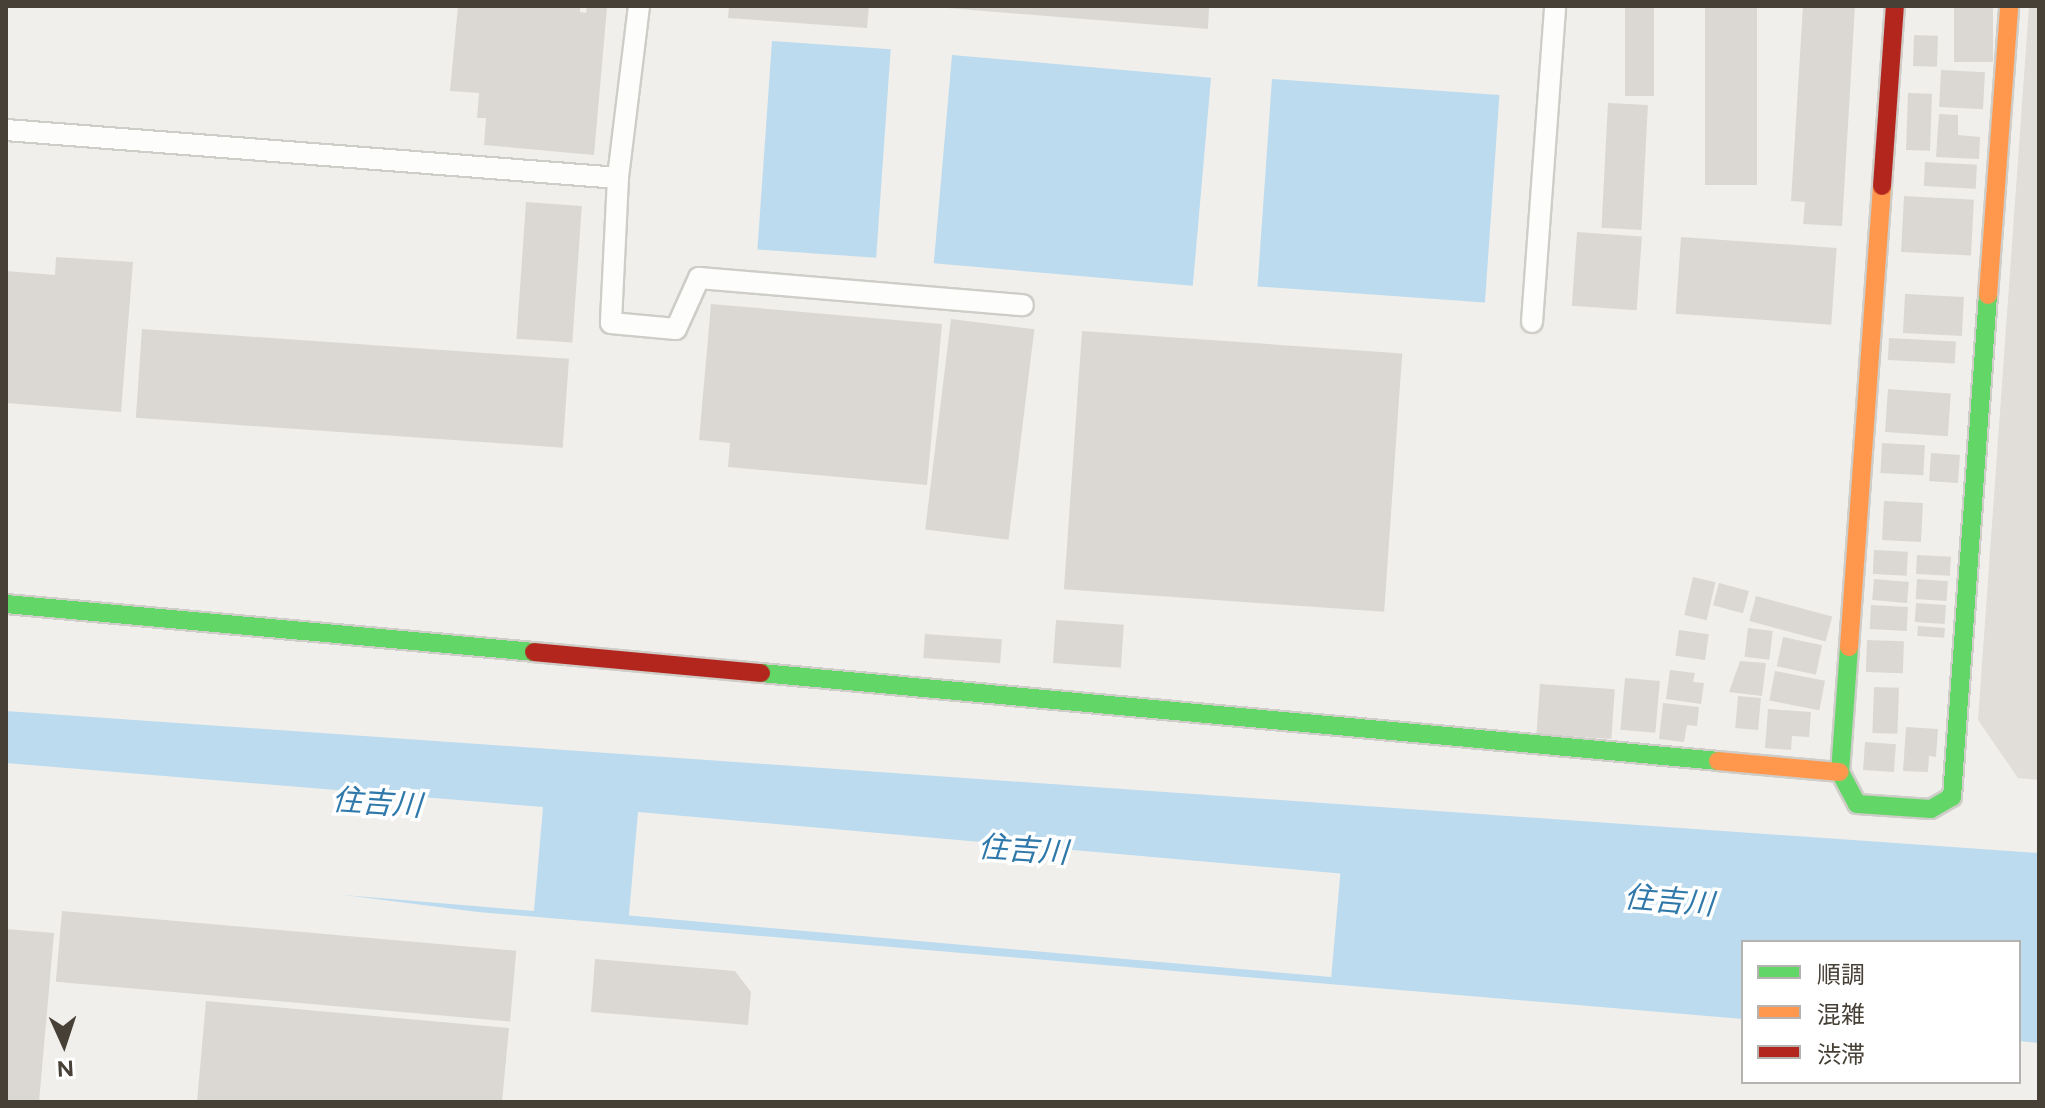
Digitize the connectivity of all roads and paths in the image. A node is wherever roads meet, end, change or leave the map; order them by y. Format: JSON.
{"nodes":[{"id":1,"x":639,"y":6,"type":"edge"},
{"id":2,"x":1555,"y":6,"type":"edge"},
{"id":3,"x":1895,"y":6,"type":"edge"},
{"id":4,"x":2009,"y":6,"type":"edge"},
{"id":5,"x":6,"y":130,"type":"edge"},
{"id":6,"x":618,"y":178,"type":"junction"},
{"id":7,"x":1023,"y":305,"type":"dead end"},
{"id":8,"x":1532,"y":322,"type":"dead end"},
{"id":9,"x":6,"y":604,"type":"edge"},
{"id":10,"x":1840,"y":772,"type":"junction"}],
"edges":[{"from":1,"to":6,"type":"lane"},
{"from":2,"to":8,"type":"lane"},
{"from":3,"to":10,"type":"street"},
{"from":4,"to":10,"type":"street"},
{"from":5,"to":6,"type":"lane"},
{"from":6,"to":7,"type":"lane"},
{"from":9,"to":10,"type":"street"}]}
